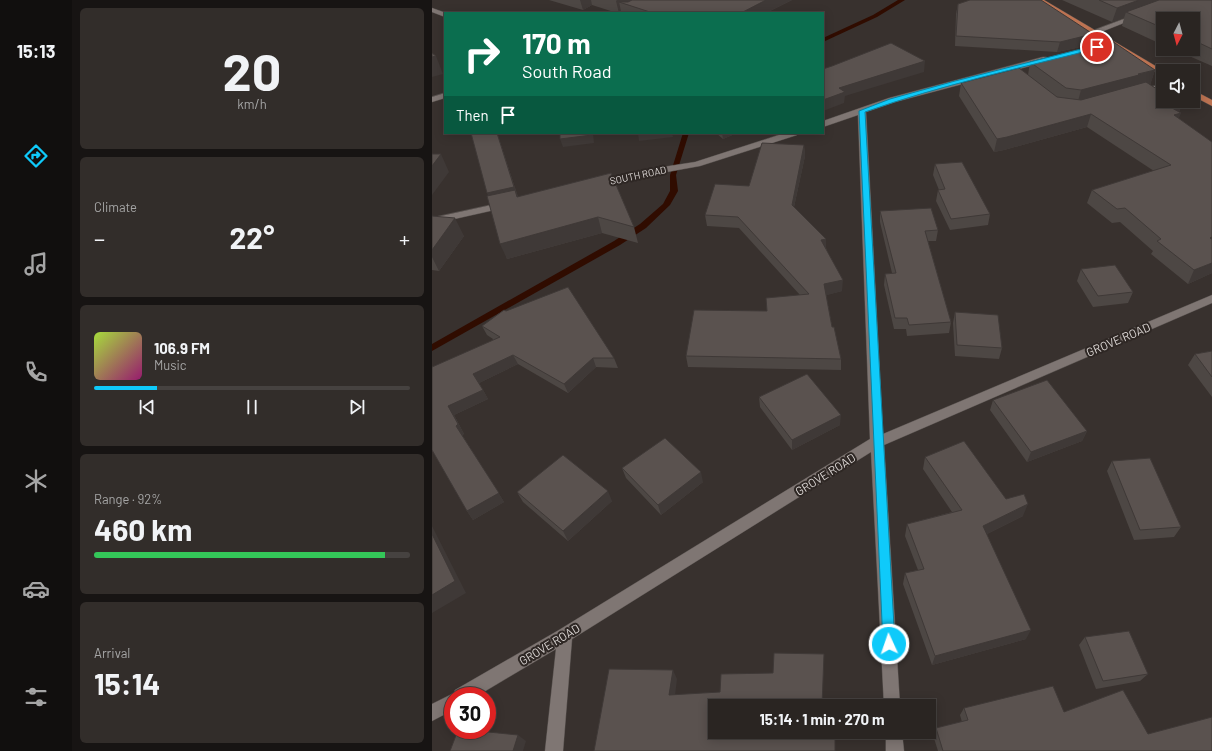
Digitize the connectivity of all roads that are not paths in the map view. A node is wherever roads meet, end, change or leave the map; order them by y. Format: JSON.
{"nodes":[{"id":1,"x":1039,"y":0,"type":"edge"},
{"id":2,"x":432,"y":10,"type":"edge"},
{"id":3,"x":1143,"y":14,"type":"edge"},
{"id":4,"x":444,"y":15,"type":"edge"},
{"id":5,"x":1093,"y":32,"type":"junction"},
{"id":6,"x":1112,"y":44,"type":"junction"},
{"id":7,"x":1097,"y":47,"type":"edge"},
{"id":8,"x":1052,"y":58,"type":"edge"},
{"id":9,"x":1008,"y":68,"type":"junction"},
{"id":10,"x":1156,"y":70,"type":"edge"},
{"id":11,"x":1020,"y":77,"type":"edge"},
{"id":12,"x":1156,"y":88,"type":"edge"},
{"id":13,"x":444,"y":95,"type":"edge"},
{"id":14,"x":1129,"y":96,"type":"edge"},
{"id":15,"x":1200,"y":96,"type":"edge"},
{"id":16,"x":432,"y":100,"type":"edge"},
{"id":17,"x":1212,"y":104,"type":"edge"},
{"id":18,"x":862,"y":111,"type":"junction"},
{"id":19,"x":824,"y":124,"type":"edge"},
{"id":20,"x":791,"y":134,"type":"edge"},
{"id":21,"x":589,"y":186,"type":"edge"},
{"id":22,"x":512,"y":203,"type":"edge"},
{"id":23,"x":432,"y":221,"type":"edge"},
{"id":24,"x":1212,"y":299,"type":"edge"},
{"id":25,"x":877,"y":442,"type":"junction"},
{"id":26,"x":565,"y":635,"type":"junction"},
{"id":27,"x":476,"y":687,"type":"edge"},
{"id":28,"x":892,"y":699,"type":"edge"},
{"id":29,"x":444,"y":706,"type":"edge"},
{"id":30,"x":432,"y":713,"type":"edge"},
{"id":31,"x":894,"y":739,"type":"edge"},
{"id":32,"x":554,"y":751,"type":"edge"},
{"id":33,"x":895,"y":751,"type":"edge"}],
"edges":[{"from":1,"to":5,"type":"main road"},
{"from":2,"to":4,"type":"street"},
{"from":3,"to":5,"type":"street"},
{"from":5,"to":6,"type":"main road"},
{"from":6,"to":7,"type":"street"},
{"from":6,"to":10,"type":"main road"},
{"from":8,"to":9,"type":"street"},
{"from":9,"to":11,"type":"street"},
{"from":9,"to":18,"type":"street"},
{"from":12,"to":14,"type":"street"},
{"from":13,"to":16,"type":"street"},
{"from":15,"to":17,"type":"main road"},
{"from":18,"to":19,"type":"street"},
{"from":18,"to":25,"type":"street"},
{"from":20,"to":21,"type":"street","name":"SOUTH ROAD"},
{"from":22,"to":23,"type":"street"},
{"from":24,"to":25,"type":"street","name":"GROVE ROAD"},
{"from":25,"to":26,"type":"street","name":"GROVE ROAD"},
{"from":25,"to":28,"type":"street"},
{"from":26,"to":27,"type":"street","name":"GROVE ROAD"},
{"from":26,"to":32,"type":"street"},
{"from":29,"to":30,"type":"street"},
{"from":31,"to":33,"type":"street"}]}
